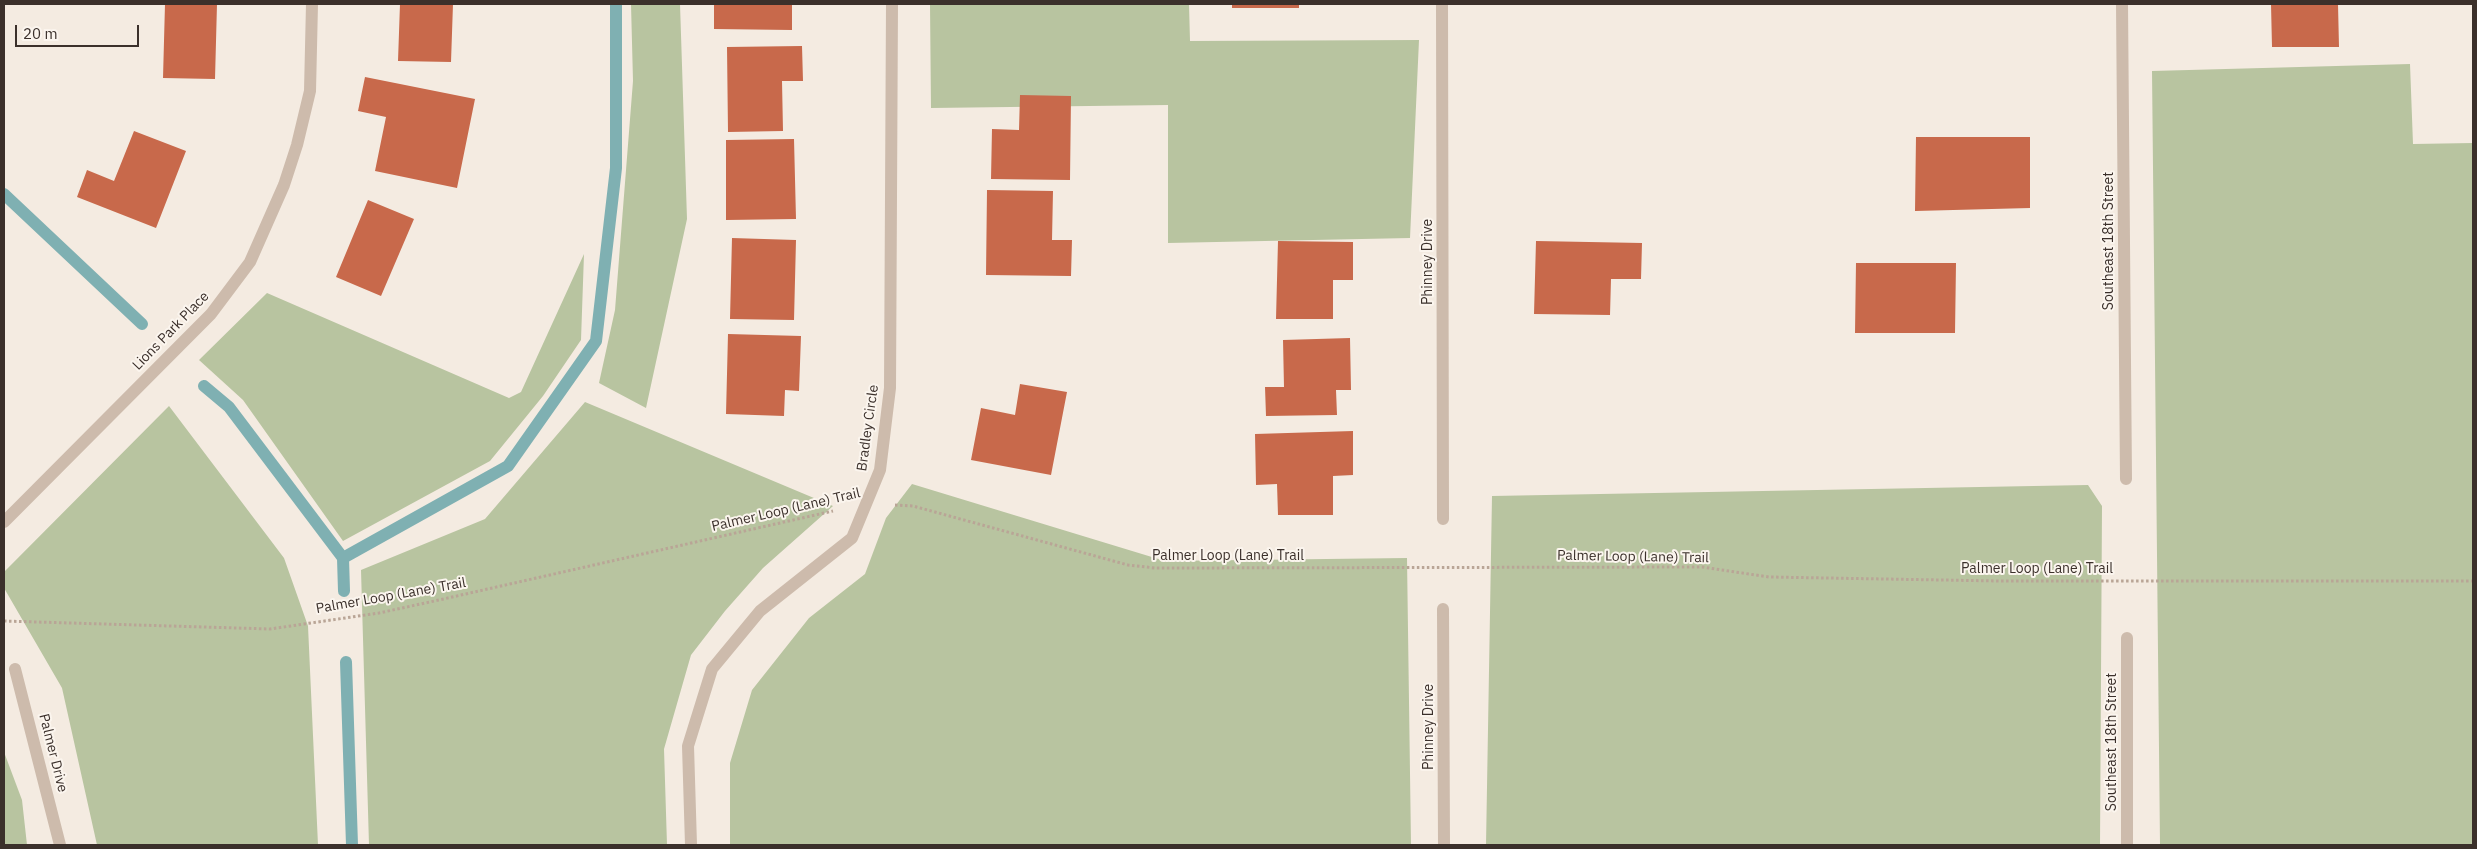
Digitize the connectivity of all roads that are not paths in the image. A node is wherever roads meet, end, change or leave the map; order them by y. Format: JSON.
{"nodes":[{"id":1,"x":312,"y":4,"type":"edge"},
{"id":2,"x":892,"y":4,"type":"edge"},
{"id":3,"x":1442,"y":4,"type":"edge"},
{"id":4,"x":2122,"y":4,"type":"edge"},
{"id":5,"x":2126,"y":479,"type":"dead end"},
{"id":6,"x":1444,"y":519,"type":"dead end"},
{"id":7,"x":4,"y":522,"type":"edge"},
{"id":8,"x":1444,"y":609,"type":"dead end"},
{"id":9,"x":2127,"y":638,"type":"dead end"},
{"id":10,"x":15,"y":669,"type":"dead end"},
{"id":11,"x":60,"y":845,"type":"edge"},
{"id":12,"x":691,"y":845,"type":"edge"},
{"id":13,"x":1444,"y":845,"type":"edge"},
{"id":14,"x":2127,"y":845,"type":"edge"}],
"edges":[{"from":1,"to":7,"type":"street","name":"Lions Park Place"},
{"from":2,"to":12,"type":"street","name":"Bradley Circle"},
{"from":3,"to":6,"type":"street","name":"Phinney Drive"},
{"from":4,"to":5,"type":"street","name":"Southeast 18th Street"},
{"from":8,"to":13,"type":"street","name":"Phinney Drive"},
{"from":9,"to":14,"type":"street","name":"Southeast 18th Street"},
{"from":10,"to":11,"type":"street","name":"Palmer Drive"}]}
